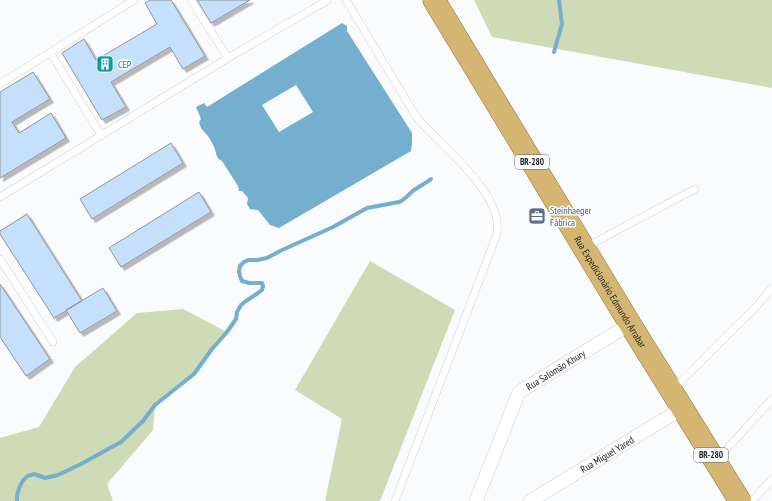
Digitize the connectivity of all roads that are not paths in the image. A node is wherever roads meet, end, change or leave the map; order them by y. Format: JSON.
{"nodes":[{"id":1,"x":134,"y":0,"type":"edge"},
{"id":2,"x":191,"y":0,"type":"edge"},
{"id":3,"x":328,"y":0,"type":"edge"},
{"id":4,"x":346,"y":0,"type":"edge"},
{"id":5,"x":434,"y":0,"type":"edge"},
{"id":6,"x":50,"y":52,"type":"junction"},
{"id":7,"x":228,"y":58,"type":"junction"},
{"id":8,"x":0,"y":84,"type":"edge"},
{"id":9,"x":101,"y":135,"type":"junction"},
{"id":10,"x":695,"y":189,"type":"dead end"},
{"id":11,"x":0,"y":197,"type":"edge"},
{"id":12,"x":584,"y":248,"type":"junction"},
{"id":13,"x":0,"y":259,"type":"edge"},
{"id":14,"x":772,"y":288,"type":"edge"},
{"id":15,"x":630,"y":324,"type":"junction"},
{"id":16,"x":53,"y":342,"type":"dead end"},
{"id":17,"x":672,"y":390,"type":"junction"},
{"id":18,"x":772,"y":399,"type":"edge"},
{"id":19,"x":683,"y":408,"type":"junction"},
{"id":20,"x":715,"y":461,"type":"junction"},
{"id":21,"x":772,"y":479,"type":"edge"},
{"id":22,"x":395,"y":501,"type":"edge"},
{"id":23,"x":476,"y":501,"type":"edge"},
{"id":24,"x":530,"y":501,"type":"edge"},
{"id":25,"x":740,"y":501,"type":"edge"},
{"id":26,"x":752,"y":501,"type":"edge"}],
"edges":[{"from":1,"to":6,"type":"lane"},
{"from":2,"to":7,"type":"lane"},
{"from":3,"to":7,"type":"lane"},
{"from":4,"to":22,"type":"lane"},
{"from":5,"to":12,"type":"highway","name":"Rua Expedicionário Edmundo Arrabar","number":"BR-280"},
{"from":6,"to":8,"type":"lane"},
{"from":6,"to":9,"type":"lane"},
{"from":7,"to":9,"type":"lane"},
{"from":9,"to":11,"type":"lane"},
{"from":10,"to":12,"type":"lane"},
{"from":12,"to":15,"type":"highway","name":"Rua Expedicionário Edmundo Arrabar","number":"BR-280"},
{"from":13,"to":16,"type":"lane"},
{"from":14,"to":17,"type":"lane"},
{"from":15,"to":17,"type":"highway","name":"Rua Expedicionário Edmundo Arrabar","number":"BR-280"},
{"from":15,"to":23,"type":"street","name":"Rua Salomão Khury"},
{"from":17,"to":19,"type":"highway","name":"Rua Expedicionário Edmundo Arrabar","number":"BR-280"},
{"from":18,"to":20,"type":"lane"},
{"from":19,"to":20,"type":"highway","name":"Rua Expedicionário Edmundo Arrabar","number":"BR-280"},
{"from":19,"to":24,"type":"street","name":"Rua Miguel Yared"},
{"from":20,"to":25,"type":"highway","name":"Rua Expedicionário Edmundo Arrabar","number":"BR-280"},
{"from":21,"to":26,"type":"lane"}]}
